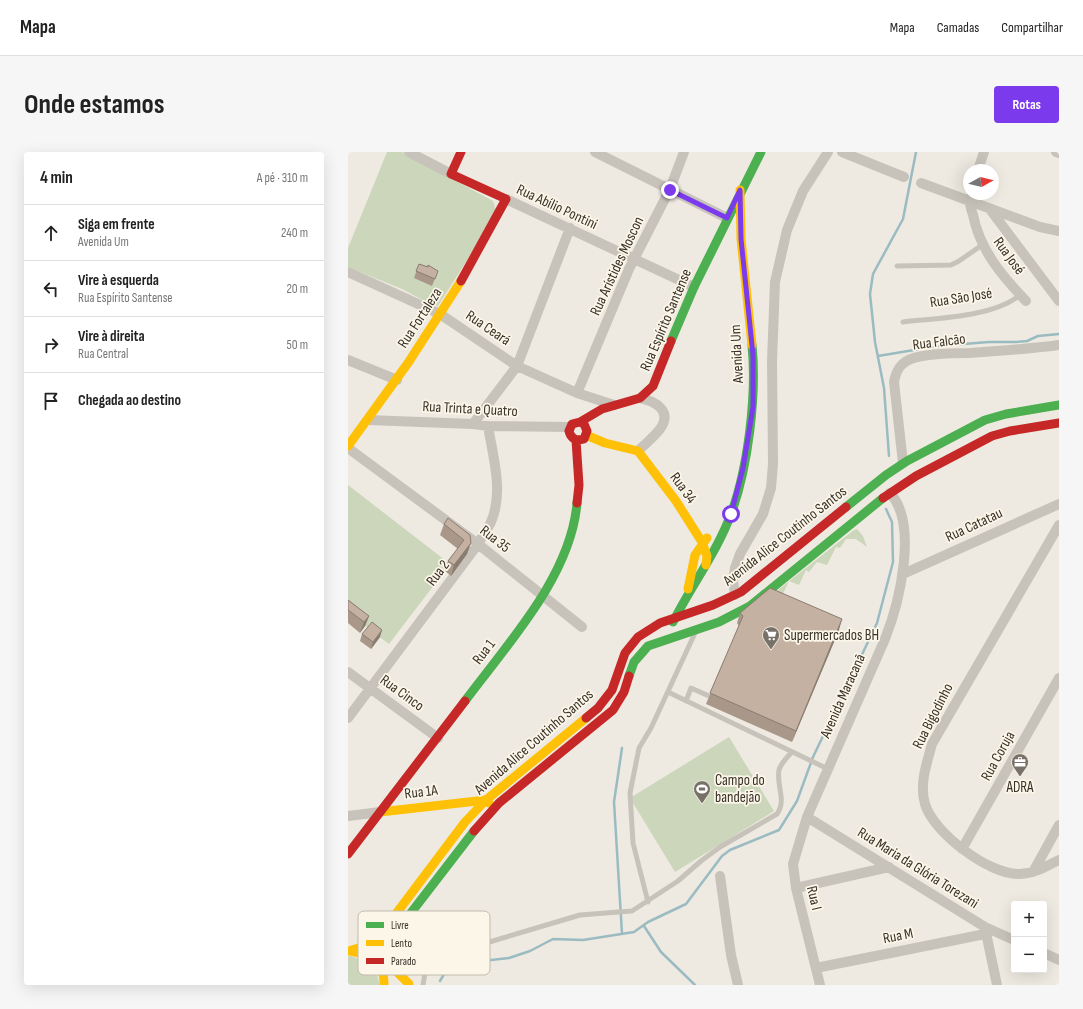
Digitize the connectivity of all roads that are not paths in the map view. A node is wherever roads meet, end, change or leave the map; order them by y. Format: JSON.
{"nodes":[{"id":1,"x":409,"y":152,"type":"edge"},
{"id":2,"x":461,"y":152,"type":"edge"},
{"id":3,"x":595,"y":152,"type":"edge"},
{"id":4,"x":684,"y":152,"type":"edge"},
{"id":5,"x":761,"y":152,"type":"edge"},
{"id":6,"x":828,"y":152,"type":"edge"},
{"id":7,"x":842,"y":152,"type":"edge"},
{"id":8,"x":984,"y":152,"type":"edge"},
{"id":9,"x":1056,"y":152,"type":"edge"},
{"id":10,"x":1059,"y":153,"type":"edge"},
{"id":11,"x":980,"y":164,"type":"edge"},
{"id":12,"x":451,"y":174,"type":"junction"},
{"id":13,"x":904,"y":177,"type":"dead end"},
{"id":14,"x":921,"y":182,"type":"dead end"},
{"id":15,"x":670,"y":190,"type":"junction"},
{"id":16,"x":740,"y":190,"type":"junction"},
{"id":17,"x":963,"y":195,"type":"edge"},
{"id":18,"x":506,"y":199,"type":"junction"},
{"id":19,"x":971,"y":200,"type":"edge"},
{"id":20,"x":975,"y":200,"type":"edge"},
{"id":21,"x":988,"y":208,"type":"junction"},
{"id":22,"x":727,"y":218,"type":"junction"},
{"id":23,"x":570,"y":228,"type":"junction"},
{"id":24,"x":1059,"y":231,"type":"edge"},
{"id":25,"x":982,"y":245,"type":"junction"},
{"id":26,"x":634,"y":260,"type":"junction"},
{"id":27,"x":897,"y":266,"type":"dead end"},
{"id":28,"x":348,"y":272,"type":"edge"},
{"id":29,"x":694,"y":287,"type":"junction"},
{"id":30,"x":1023,"y":298,"type":"joint"},
{"id":31,"x":1059,"y":301,"type":"edge"},
{"id":32,"x":440,"y":314,"type":"junction"},
{"id":33,"x":903,"y":322,"type":"dead end"},
{"id":34,"x":1059,"y":345,"type":"edge"},
{"id":35,"x":348,"y":360,"type":"edge"},
{"id":36,"x":517,"y":366,"type":"junction"},
{"id":37,"x":397,"y":380,"type":"junction"},
{"id":38,"x":578,"y":393,"type":"junction"},
{"id":39,"x":640,"y":398,"type":"junction"},
{"id":40,"x":614,"y":405,"type":"junction"},
{"id":41,"x":1059,"y":405,"type":"edge"},
{"id":42,"x":368,"y":420,"type":"junction"},
{"id":43,"x":580,"y":422,"type":"junction"},
{"id":44,"x":1059,"y":423,"type":"edge"},
{"id":45,"x":473,"y":424,"type":"junction"},
{"id":46,"x":488,"y":426,"type":"junction"},
{"id":47,"x":570,"y":427,"type":"junction"},
{"id":48,"x":586,"y":435,"type":"junction"},
{"id":49,"x":576,"y":440,"type":"junction"},
{"id":50,"x":348,"y":447,"type":"edge"},
{"id":51,"x":638,"y":451,"type":"junction"},
{"id":52,"x":902,"y":463,"type":"junction"},
{"id":53,"x":890,"y":493,"type":"junction"},
{"id":54,"x":1059,"y":504,"type":"edge"},
{"id":55,"x":731,"y":514,"type":"junction"},
{"id":56,"x":1059,"y":525,"type":"edge"},
{"id":57,"x":702,"y":542,"type":"junction"},
{"id":58,"x":478,"y":544,"type":"junction"},
{"id":59,"x":706,"y":565,"type":"junction"},
{"id":60,"x":903,"y":574,"type":"junction"},
{"id":61,"x":688,"y":592,"type":"junction"},
{"id":62,"x":735,"y":595,"type":"junction"},
{"id":63,"x":543,"y":596,"type":"junction"},
{"id":64,"x":675,"y":617,"type":"junction"},
{"id":65,"x":582,"y":627,"type":"dead end"},
{"id":66,"x":697,"y":629,"type":"junction"},
{"id":67,"x":648,"y":646,"type":"junction"},
{"id":68,"x":348,"y":672,"type":"edge"},
{"id":69,"x":1059,"y":678,"type":"edge"},
{"id":70,"x":370,"y":689,"type":"junction"},
{"id":71,"x":668,"y":692,"type":"junction"},
{"id":72,"x":709,"y":696,"type":"edge"},
{"id":73,"x":686,"y":701,"type":"junction"},
{"id":74,"x":348,"y":718,"type":"edge"},
{"id":75,"x":438,"y":738,"type":"junction"},
{"id":76,"x":792,"y":752,"type":"junction"},
{"id":77,"x":824,"y":767,"type":"junction"},
{"id":78,"x":486,"y":800,"type":"junction"},
{"id":79,"x":493,"y":808,"type":"junction"},
{"id":80,"x":380,"y":812,"type":"junction"},
{"id":81,"x":348,"y":816,"type":"edge"},
{"id":82,"x":807,"y":817,"type":"junction"},
{"id":83,"x":1059,"y":825,"type":"edge"},
{"id":84,"x":962,"y":850,"type":"junction"},
{"id":85,"x":348,"y":854,"type":"edge"},
{"id":86,"x":1059,"y":860,"type":"edge"},
{"id":87,"x":889,"y":867,"type":"junction"},
{"id":88,"x":1033,"y":872,"type":"junction"},
{"id":89,"x":720,"y":876,"type":"dead end"},
{"id":90,"x":796,"y":888,"type":"junction"},
{"id":91,"x":648,"y":902,"type":"junction"},
{"id":92,"x":398,"y":911,"type":"edge"},
{"id":93,"x":412,"y":911,"type":"edge"},
{"id":94,"x":985,"y":931,"type":"junction"},
{"id":95,"x":1011,"y":939,"type":"edge"},
{"id":96,"x":490,"y":941,"type":"edge"},
{"id":97,"x":358,"y":948,"type":"edge"},
{"id":98,"x":348,"y":951,"type":"edge"},
{"id":99,"x":358,"y":952,"type":"edge"},
{"id":100,"x":1047,"y":955,"type":"edge"},
{"id":101,"x":1059,"y":960,"type":"edge"},
{"id":102,"x":816,"y":968,"type":"junction"},
{"id":103,"x":382,"y":975,"type":"edge"},
{"id":104,"x":400,"y":975,"type":"edge"},
{"id":105,"x":425,"y":975,"type":"edge"},
{"id":106,"x":384,"y":985,"type":"edge"},
{"id":107,"x":411,"y":985,"type":"edge"},
{"id":108,"x":423,"y":985,"type":"edge"},
{"id":109,"x":738,"y":985,"type":"edge"},
{"id":110,"x":820,"y":985,"type":"edge"},
{"id":111,"x":997,"y":985,"type":"edge"}],
"edges":[{"from":1,"to":12,"type":"street","name":"Rua Abílio Pontini"},
{"from":2,"to":12,"type":"street"},
{"from":3,"to":15,"type":"street"},
{"from":4,"to":15,"type":"street","name":"Rua Arístides Moscon"},
{"from":5,"to":16,"type":"street","name":"Rua Espírito Santense"},
{"from":6,"to":62,"type":"street"},
{"from":7,"to":13,"type":"street"},
{"from":8,"to":11,"type":"street"},
{"from":9,"to":10,"type":"street"},
{"from":12,"to":18,"type":"street","name":"Rua Abílio Pontini"},
{"from":14,"to":17,"type":"street"},
{"from":15,"to":22,"type":"street"},
{"from":15,"to":26,"type":"street","name":"Rua Arístides Moscon"},
{"from":16,"to":22,"type":"street","name":"Rua Espírito Santense"},
{"from":16,"to":55,"type":"street","name":"Avenida Um"},
{"from":18,"to":23,"type":"street","name":"Rua Abílio Pontini"},
{"from":18,"to":32,"type":"street","name":"Rua Fortaleza"},
{"from":19,"to":25,"type":"street","name":"Rua José"},
{"from":20,"to":21,"type":"street"},
{"from":21,"to":24,"type":"street"},
{"from":21,"to":31,"type":"street"},
{"from":22,"to":29,"type":"street","name":"Rua Espírito Santense"},
{"from":23,"to":26,"type":"street","name":"Rua Abílio Pontini"},
{"from":23,"to":36,"type":"street"},
{"from":25,"to":27,"type":"lane"},
{"from":25,"to":30,"type":"street","name":"Rua José"},
{"from":26,"to":29,"type":"street","name":"Rua Abílio Pontini"},
{"from":26,"to":38,"type":"street","name":"Rua Arístides Moscon"},
{"from":28,"to":32,"type":"street","name":"Rua Ceará"},
{"from":29,"to":39,"type":"street","name":"Rua Espírito Santense"},
{"from":30,"to":33,"type":"lane","name":"Rua São José"},
{"from":32,"to":36,"type":"street","name":"Rua Ceará"},
{"from":32,"to":37,"type":"street","name":"Rua Fortaleza"},
{"from":34,"to":52,"type":"street","name":"Rua Falcão"},
{"from":35,"to":37,"type":"street"},
{"from":36,"to":38,"type":"street","name":"Rua Ceará"},
{"from":36,"to":45,"type":"street"},
{"from":37,"to":42,"type":"street","name":"Rua Fortaleza"},
{"from":38,"to":40,"type":"street","name":"Rua Ceará"},
{"from":39,"to":40,"type":"street"},
{"from":39,"to":51,"type":"street"},
{"from":40,"to":43,"type":"street"},
{"from":41,"to":52,"type":"street","name":"Avenida Alice Coutinho Santos"},
{"from":42,"to":45,"type":"street","name":"Rua Trinta e Quatro"},
{"from":42,"to":50,"type":"street","name":"Rua Fortaleza"},
{"from":43,"to":47,"type":"street"},
{"from":43,"to":48,"type":"street"},
{"from":44,"to":53,"type":"street","name":"Avenida Alice Coutinho Santos"},
{"from":45,"to":46,"type":"street","name":"Rua Trinta e Quatro"},
{"from":46,"to":47,"type":"street","name":"Rua Trinta e Quatro"},
{"from":46,"to":58,"type":"street","name":"Rua 2"},
{"from":47,"to":49,"type":"street"},
{"from":48,"to":49,"type":"street"},
{"from":48,"to":51,"type":"street"},
{"from":49,"to":63,"type":"street","name":"Rua 1"},
{"from":50,"to":58,"type":"street","name":"Rua 35"},
{"from":51,"to":57,"type":"street","name":"Rua 34"},
{"from":52,"to":62,"type":"street","name":"Avenida Alice Coutinho Santos"},
{"from":53,"to":60,"type":"street","name":"Avenida Maracanã"},
{"from":53,"to":66,"type":"street","name":"Avenida Alice Coutinho Santos"},
{"from":54,"to":60,"type":"street","name":"Rua Catatau"},
{"from":55,"to":57,"type":"street","name":"Avenida Um"},
{"from":55,"to":59,"type":"street","name":"Avenida Um"},
{"from":56,"to":84,"type":"street","name":"Rua Bigodinho"},
{"from":57,"to":59,"type":"street"},
{"from":57,"to":61,"type":"street","name":"Avenida Um"},
{"from":58,"to":63,"type":"street","name":"Rua 35"},
{"from":58,"to":70,"type":"street","name":"Rua 2"},
{"from":59,"to":61,"type":"street","name":"Avenida Um"},
{"from":60,"to":77,"type":"street","name":"Avenida Maracanã"},
{"from":61,"to":64,"type":"street","name":"Avenida Um"},
{"from":62,"to":64,"type":"street","name":"Avenida Alice Coutinho Santos"},
{"from":63,"to":65,"type":"street","name":"Rua 35"},
{"from":63,"to":75,"type":"street","name":"Rua 1"},
{"from":64,"to":67,"type":"street","name":"Avenida Um"},
{"from":64,"to":78,"type":"street","name":"Avenida Alice Coutinho Santos"},
{"from":66,"to":67,"type":"street","name":"Avenida Alice Coutinho Santos"},
{"from":66,"to":71,"type":"lane"},
{"from":67,"to":79,"type":"street","name":"Avenida Alice Coutinho Santos"},
{"from":68,"to":70,"type":"street","name":"Rua Cinco"},
{"from":69,"to":84,"type":"street","name":"Rua Coruja"},
{"from":70,"to":74,"type":"street","name":"Rua 2"},
{"from":70,"to":75,"type":"street","name":"Rua Cinco"},
{"from":71,"to":73,"type":"lane"},
{"from":71,"to":91,"type":"lane"},
{"from":72,"to":73,"type":"lane"},
{"from":73,"to":76,"type":"lane"},
{"from":75,"to":80,"type":"street","name":"Rua 1"},
{"from":76,"to":77,"type":"lane"},
{"from":76,"to":91,"type":"lane"},
{"from":77,"to":82,"type":"street","name":"Avenida Maracanã"},
{"from":78,"to":79,"type":"street"},
{"from":78,"to":80,"type":"street","name":"Rua 1A"},
{"from":78,"to":92,"type":"street","name":"Avenida Alice Coutinho Santos"},
{"from":79,"to":93,"type":"street","name":"Avenida Alice Coutinho Santos"},
{"from":80,"to":81,"type":"street","name":"Rua 1A"},
{"from":80,"to":85,"type":"street","name":"Rua 1"},
{"from":82,"to":87,"type":"street","name":"Rua Maria da Glória Torezani"},
{"from":82,"to":90,"type":"street","name":"Rua I"},
{"from":83,"to":88,"type":"street"},
{"from":84,"to":88,"type":"street","name":"Rua Bigodinho"},
{"from":86,"to":88,"type":"street","name":"Rua Bigodinho"},
{"from":87,"to":90,"type":"street"},
{"from":87,"to":94,"type":"street","name":"Rua Maria da Glória Torezani"},
{"from":89,"to":109,"type":"street"},
{"from":90,"to":102,"type":"street","name":"Rua I"},
{"from":91,"to":96,"type":"lane"},
{"from":94,"to":95,"type":"street","name":"Rua Maria da Glória Torezani"},
{"from":94,"to":102,"type":"street","name":"Rua M"},
{"from":94,"to":111,"type":"street"},
{"from":97,"to":98,"type":"street","name":"Avenida Alice Coutinho Santos"},
{"from":98,"to":99,"type":"street"},
{"from":100,"to":101,"type":"street"},
{"from":102,"to":110,"type":"street","name":"Rua I"},
{"from":103,"to":106,"type":"street"},
{"from":104,"to":107,"type":"street"},
{"from":105,"to":108,"type":"lane"}]}
